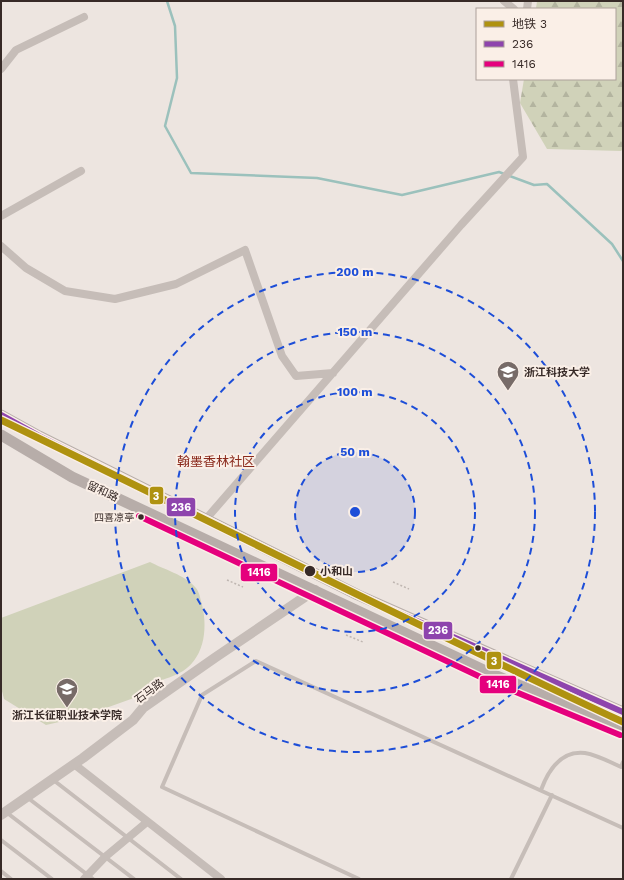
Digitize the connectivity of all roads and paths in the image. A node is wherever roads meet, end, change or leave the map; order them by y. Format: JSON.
{"nodes":[{"id":1,"x":504,"y":1,"type":"edge"},
{"id":2,"x":513,"y":8,"type":"edge"},
{"id":3,"x":84,"y":16,"type":"dead end"},
{"id":4,"x":1,"y":69,"type":"edge"},
{"id":5,"x":513,"y":80,"type":"edge"},
{"id":6,"x":81,"y":171,"type":"dead end"},
{"id":7,"x":1,"y":216,"type":"edge"},
{"id":8,"x":1,"y":246,"type":"edge"},
{"id":9,"x":333,"y":373,"type":"junction"},
{"id":10,"x":1,"y":415,"type":"edge"},
{"id":11,"x":1,"y":435,"type":"edge"},
{"id":12,"x":206,"y":519,"type":"junction"},
{"id":13,"x":227,"y":580,"type":"dead end"},
{"id":14,"x":393,"y":582,"type":"dead end"},
{"id":15,"x":243,"y":587,"type":"dead end"},
{"id":16,"x":409,"y":589,"type":"dead end"},
{"id":17,"x":315,"y":590,"type":"junction"},
{"id":18,"x":346,"y":635,"type":"dead end"},
{"id":19,"x":363,"y":642,"type":"dead end"},
{"id":20,"x":623,"y":712,"type":"edge"},
{"id":21,"x":623,"y":728,"type":"edge"},
{"id":22,"x":623,"y":762,"type":"edge"},
{"id":23,"x":74,"y":764,"type":"junction"},
{"id":24,"x":52,"y":779,"type":"junction"},
{"id":25,"x":541,"y":790,"type":"junction"},
{"id":26,"x":552,"y":795,"type":"junction"},
{"id":27,"x":26,"y":796,"type":"junction"},
{"id":28,"x":3,"y":813,"type":"edge"},
{"id":29,"x":147,"y":822,"type":"junction"},
{"id":30,"x":623,"y":828,"type":"edge"},
{"id":31,"x":128,"y":838,"type":"junction"},
{"id":32,"x":1,"y":840,"type":"edge"},
{"id":33,"x":105,"y":857,"type":"junction"},
{"id":34,"x":1,"y":871,"type":"edge"},
{"id":35,"x":88,"y":877,"type":"edge"},
{"id":36,"x":11,"y":879,"type":"edge"},
{"id":37,"x":52,"y":879,"type":"edge"},
{"id":38,"x":134,"y":879,"type":"edge"},
{"id":39,"x":180,"y":879,"type":"edge"},
{"id":40,"x":220,"y":879,"type":"edge"},
{"id":41,"x":360,"y":879,"type":"edge"},
{"id":42,"x":511,"y":879,"type":"edge"}],
"edges":[{"from":1,"to":2,"type":"street"},
{"from":3,"to":4,"type":"street"},
{"from":5,"to":9,"type":"street"},
{"from":6,"to":7,"type":"street"},
{"from":8,"to":9,"type":"street"},
{"from":9,"to":12,"type":"street"},
{"from":10,"to":12,"type":"main road","name":"留和路"},
{"from":11,"to":17,"type":"main road","name":"留和路"},
{"from":12,"to":20,"type":"main road","name":"留和路"},
{"from":13,"to":15,"type":"path"},
{"from":14,"to":16,"type":"path"},
{"from":17,"to":21,"type":"main road","name":"留和路"},
{"from":17,"to":23,"type":"street","name":"石马路"},
{"from":18,"to":19,"type":"path"},
{"from":22,"to":25,"type":"lane"},
{"from":23,"to":24,"type":"street","name":"石马路"},
{"from":23,"to":29,"type":"street"},
{"from":24,"to":27,"type":"street","name":"石马路"},
{"from":24,"to":31,"type":"lane"},
{"from":25,"to":26,"type":"lane"},
{"from":25,"to":41,"type":"lane"},
{"from":26,"to":30,"type":"lane"},
{"from":26,"to":42,"type":"lane"},
{"from":27,"to":28,"type":"street","name":"石马路"},
{"from":27,"to":33,"type":"lane"},
{"from":28,"to":35,"type":"lane"},
{"from":29,"to":31,"type":"street"},
{"from":29,"to":40,"type":"street"},
{"from":31,"to":33,"type":"street"},
{"from":31,"to":39,"type":"lane"},
{"from":32,"to":37,"type":"lane"},
{"from":33,"to":35,"type":"street"},
{"from":33,"to":38,"type":"lane"},
{"from":34,"to":36,"type":"lane"}]}
